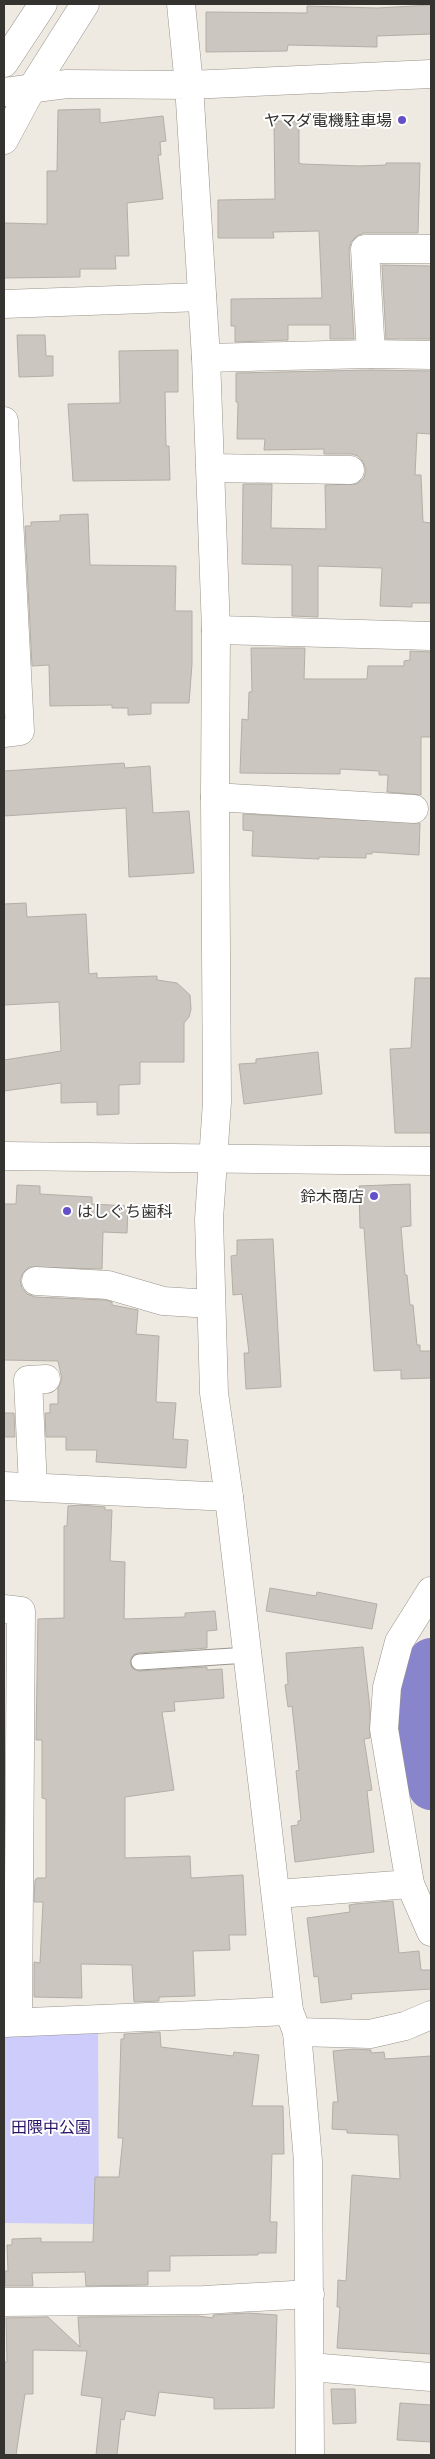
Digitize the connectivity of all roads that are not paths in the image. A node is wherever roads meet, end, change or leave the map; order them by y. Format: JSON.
{"nodes":[{"id":1,"x":42,"y":4,"type":"edge"},
{"id":2,"x":85,"y":4,"type":"edge"},
{"id":3,"x":181,"y":4,"type":"edge"},
{"id":4,"x":4,"y":63,"type":"edge"},
{"id":5,"x":431,"y":74,"type":"edge"},
{"id":6,"x":189,"y":85,"type":"junction"},
{"id":7,"x":32,"y":88,"type":"junction"},
{"id":8,"x":4,"y":92,"type":"edge"},
{"id":9,"x":4,"y":140,"type":"edge"},
{"id":10,"x":431,"y":249,"type":"edge"},
{"id":11,"x":202,"y":297,"type":"junction"},
{"id":12,"x":4,"y":304,"type":"edge"},
{"id":13,"x":371,"y":354,"type":"junction"},
{"id":14,"x":431,"y":356,"type":"edge"},
{"id":15,"x":206,"y":358,"type":"junction"},
{"id":16,"x":4,"y":421,"type":"edge"},
{"id":17,"x":211,"y":468,"type":"junction"},
{"id":18,"x":350,"y":470,"type":"dead end"},
{"id":19,"x":216,"y":630,"type":"junction"},
{"id":20,"x":431,"y":636,"type":"edge"},
{"id":21,"x":4,"y":733,"type":"edge"},
{"id":22,"x":215,"y":797,"type":"junction"},
{"id":23,"x":414,"y":809,"type":"dead end"},
{"id":24,"x":4,"y":1156,"type":"edge"},
{"id":25,"x":213,"y":1160,"type":"junction"},
{"id":26,"x":431,"y":1161,"type":"edge"},
{"id":27,"x":36,"y":1281,"type":"dead end"},
{"id":28,"x":211,"y":1304,"type":"junction"},
{"id":29,"x":46,"y":1380,"type":"dead end"},
{"id":30,"x":4,"y":1486,"type":"edge"},
{"id":31,"x":33,"y":1487,"type":"junction"},
{"id":32,"x":229,"y":1496,"type":"junction"},
{"id":33,"x":431,"y":1591,"type":"edge"},
{"id":34,"x":4,"y":1609,"type":"edge"},
{"id":35,"x":248,"y":1655,"type":"junction"},
{"id":36,"x":140,"y":1662,"type":"dead end"},
{"id":37,"x":410,"y":1884,"type":"junction"},
{"id":38,"x":276,"y":1894,"type":"junction"},
{"id":39,"x":431,"y":1932,"type":"edge"},
{"id":40,"x":431,"y":2015,"type":"edge"},
{"id":41,"x":293,"y":2021,"type":"junction"},
{"id":42,"x":11,"y":2023,"type":"edge"},
{"id":43,"x":310,"y":2294,"type":"junction"},
{"id":44,"x":4,"y":2302,"type":"edge"},
{"id":45,"x":310,"y":2367,"type":"junction"},
{"id":46,"x":431,"y":2377,"type":"edge"},
{"id":47,"x":310,"y":2455,"type":"edge"}],
"edges":[{"from":1,"to":4,"type":"street"},
{"from":2,"to":7,"type":"street"},
{"from":3,"to":6,"type":"street"},
{"from":5,"to":6,"type":"street"},
{"from":6,"to":7,"type":"street"},
{"from":6,"to":11,"type":"street"},
{"from":7,"to":8,"type":"street"},
{"from":7,"to":9,"type":"street"},
{"from":10,"to":13,"type":"street"},
{"from":11,"to":12,"type":"street"},
{"from":11,"to":15,"type":"street"},
{"from":13,"to":14,"type":"street"},
{"from":13,"to":15,"type":"street"},
{"from":15,"to":17,"type":"street"},
{"from":16,"to":21,"type":"street"},
{"from":17,"to":18,"type":"street"},
{"from":17,"to":19,"type":"street"},
{"from":19,"to":20,"type":"street"},
{"from":19,"to":22,"type":"street"},
{"from":22,"to":23,"type":"street"},
{"from":22,"to":25,"type":"street"},
{"from":24,"to":25,"type":"street"},
{"from":25,"to":26,"type":"street"},
{"from":25,"to":28,"type":"street"},
{"from":27,"to":28,"type":"street"},
{"from":28,"to":32,"type":"street"},
{"from":29,"to":31,"type":"street"},
{"from":30,"to":31,"type":"street"},
{"from":31,"to":32,"type":"street"},
{"from":32,"to":35,"type":"street"},
{"from":33,"to":37,"type":"street"},
{"from":34,"to":42,"type":"street"},
{"from":35,"to":36,"type":"lane"},
{"from":35,"to":38,"type":"street"},
{"from":37,"to":38,"type":"street"},
{"from":37,"to":39,"type":"street"},
{"from":38,"to":41,"type":"street"},
{"from":40,"to":41,"type":"street"},
{"from":41,"to":42,"type":"street"},
{"from":41,"to":43,"type":"street"},
{"from":43,"to":44,"type":"street"},
{"from":43,"to":45,"type":"street"},
{"from":45,"to":46,"type":"street"},
{"from":45,"to":47,"type":"street"}]}
